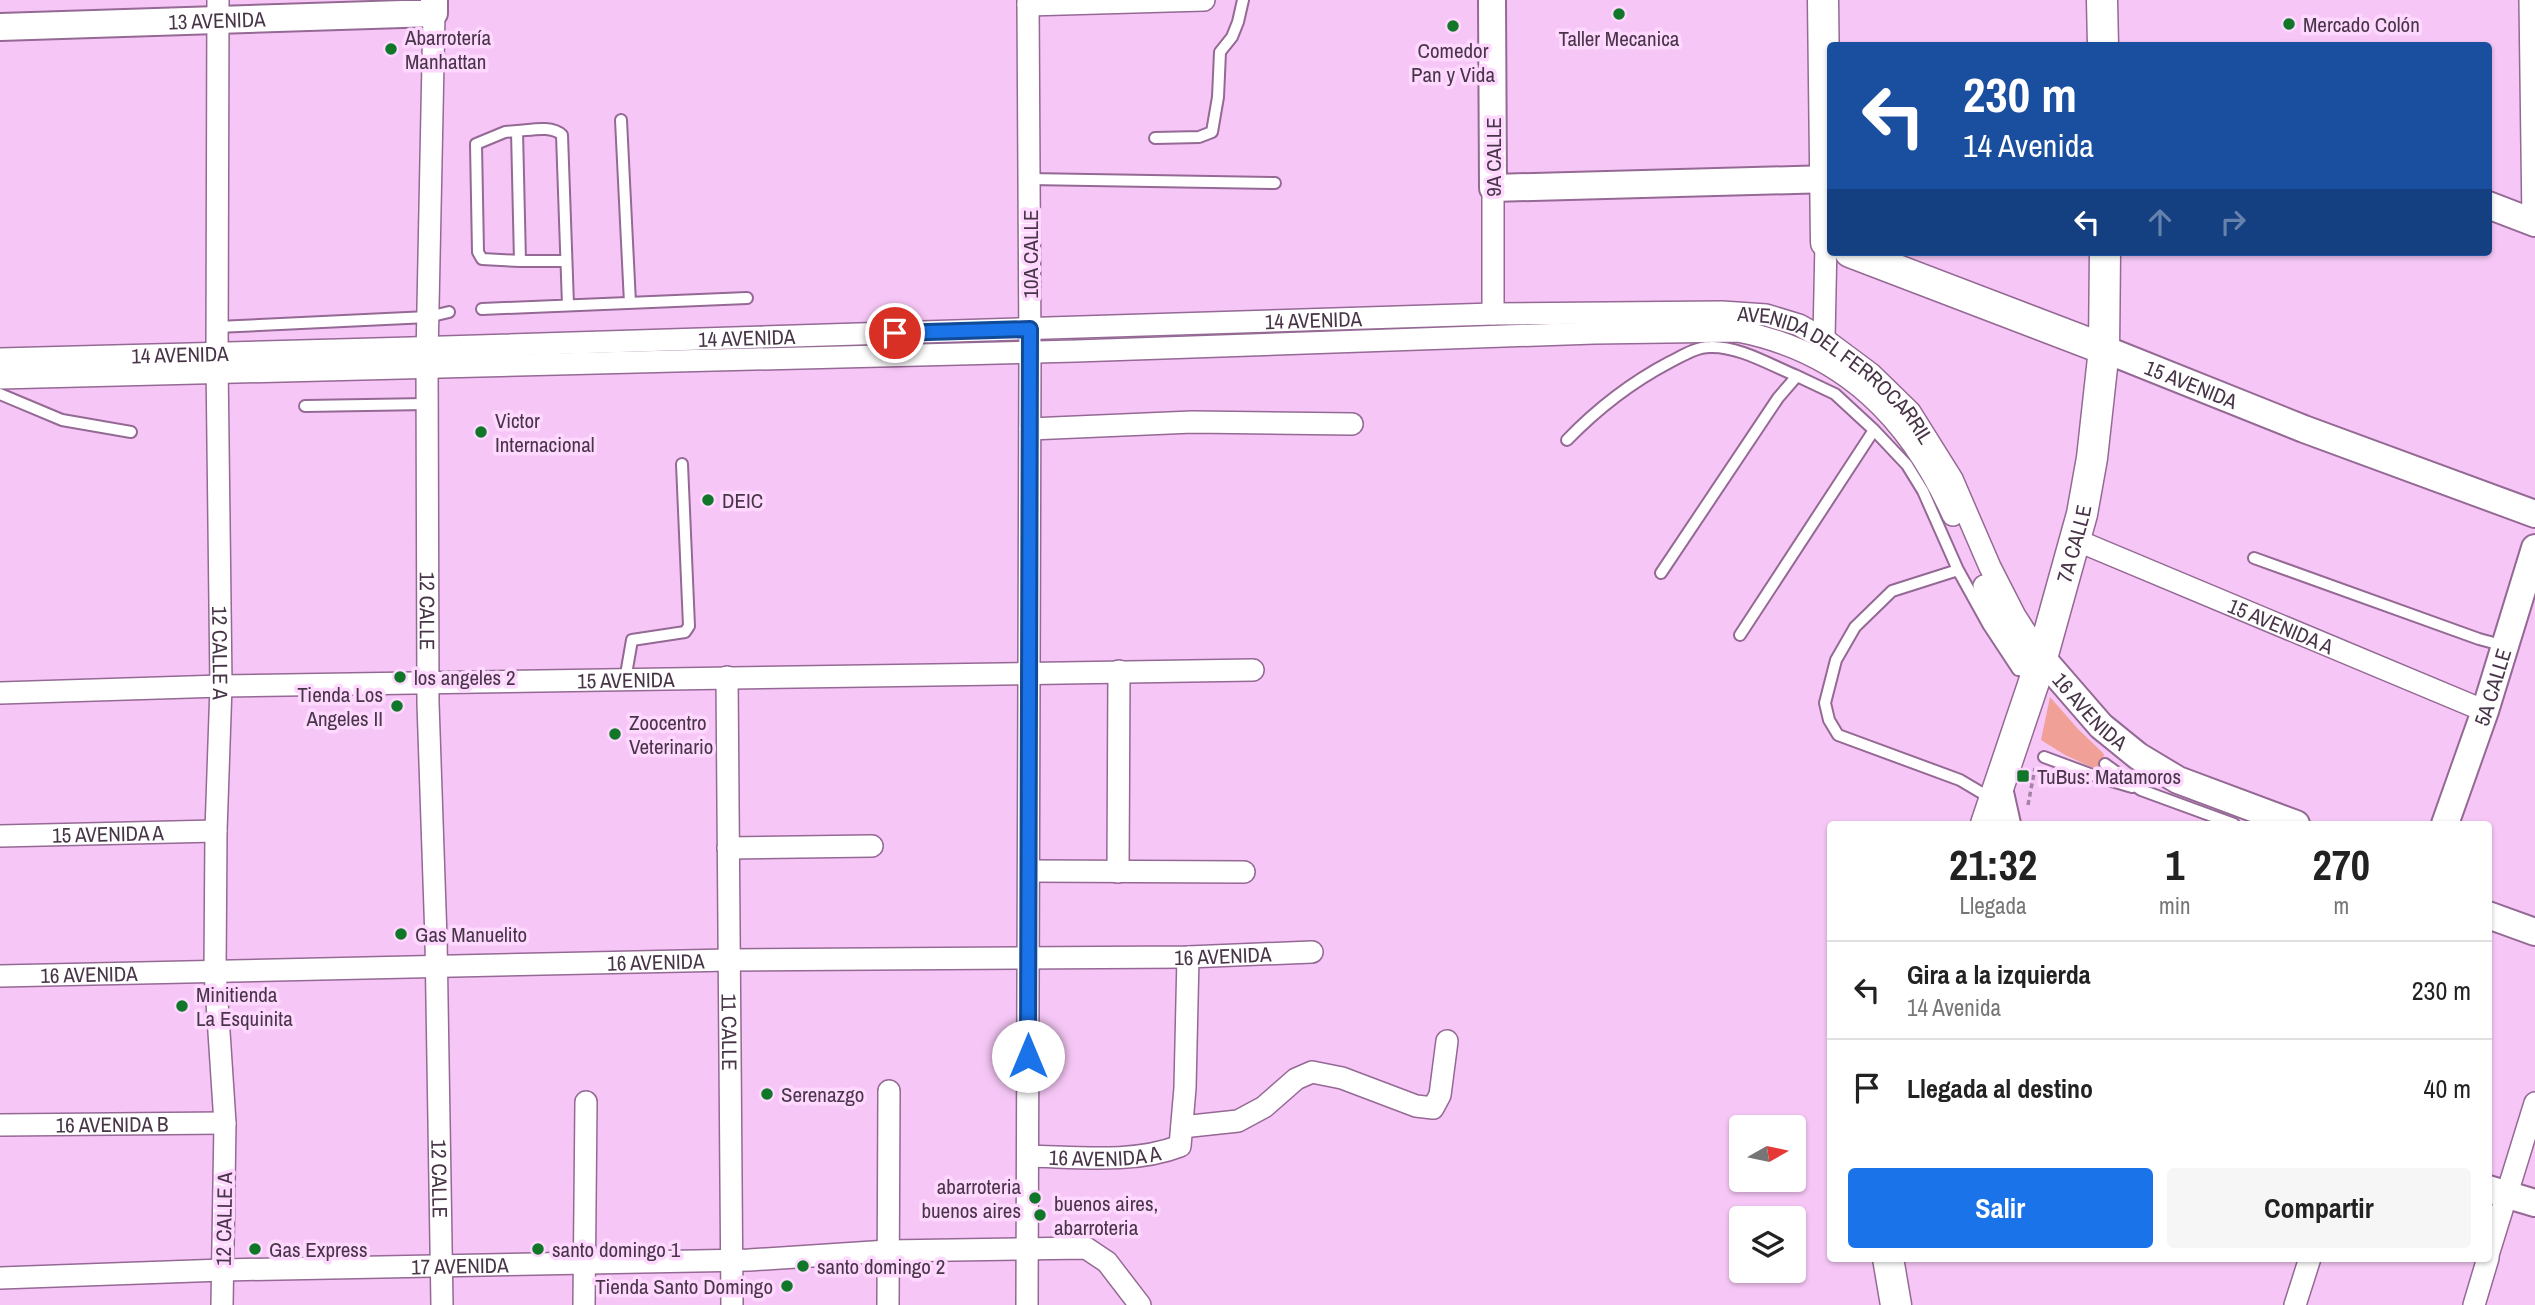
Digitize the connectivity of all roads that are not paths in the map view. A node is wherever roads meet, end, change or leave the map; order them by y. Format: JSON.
{"nodes":[{"id":1,"x":1204,"y":0,"type":"edge"},
{"id":2,"x":1242,"y":0,"type":"edge"},
{"id":3,"x":1492,"y":0,"type":"edge"},
{"id":4,"x":1823,"y":0,"type":"edge"},
{"id":5,"x":2102,"y":0,"type":"edge"},
{"id":6,"x":2530,"y":0,"type":"edge"},
{"id":7,"x":1028,"y":2,"type":"edge"},
{"id":8,"x":434,"y":7,"type":"edge"},
{"id":9,"x":218,"y":10,"type":"edge"},
{"id":10,"x":0,"y":27,"type":"edge"},
{"id":11,"x":2103,"y":42,"type":"edge"},
{"id":12,"x":621,"y":120,"type":"dead end"},
{"id":13,"x":517,"y":131,"type":"junction"},
{"id":14,"x":1155,"y":138,"type":"dead end"},
{"id":15,"x":1827,"y":143,"type":"edge"},
{"id":16,"x":1029,"y":179,"type":"junction"},
{"id":17,"x":1827,"y":179,"type":"edge"},
{"id":18,"x":1275,"y":183,"type":"dead end"},
{"id":19,"x":1493,"y":188,"type":"junction"},
{"id":20,"x":2492,"y":206,"type":"edge"},
{"id":21,"x":2534,"y":222,"type":"edge"},
{"id":22,"x":1835,"y":256,"type":"edge"},
{"id":23,"x":1862,"y":256,"type":"edge"},
{"id":24,"x":2105,"y":256,"type":"edge"},
{"id":25,"x":520,"y":261,"type":"junction"},
{"id":26,"x":566,"y":261,"type":"junction"},
{"id":27,"x":747,"y":298,"type":"dead end"},
{"id":28,"x":630,"y":303,"type":"junction"},
{"id":29,"x":568,"y":305,"type":"junction"},
{"id":30,"x":482,"y":309,"type":"dead end"},
{"id":31,"x":449,"y":312,"type":"dead end"},
{"id":32,"x":1493,"y":314,"type":"junction"},
{"id":33,"x":428,"y":317,"type":"junction"},
{"id":34,"x":217,"y":327,"type":"junction"},
{"id":35,"x":1030,"y":329,"type":"junction"},
{"id":36,"x":1824,"y":339,"type":"junction"},
{"id":37,"x":2104,"y":349,"type":"junction"},
{"id":38,"x":1030,"y":351,"type":"junction"},
{"id":39,"x":427,"y":357,"type":"junction"},
{"id":40,"x":0,"y":359,"type":"edge"},
{"id":41,"x":217,"y":363,"type":"junction"},
{"id":42,"x":1797,"y":376,"type":"junction"},
{"id":43,"x":0,"y":377,"type":"edge"},
{"id":44,"x":0,"y":394,"type":"edge"},
{"id":45,"x":427,"y":404,"type":"junction"},
{"id":46,"x":305,"y":406,"type":"dead end"},
{"id":47,"x":1352,"y":424,"type":"dead end"},
{"id":48,"x":1030,"y":429,"type":"junction"},
{"id":49,"x":1874,"y":430,"type":"junction"},
{"id":50,"x":131,"y":432,"type":"dead end"},
{"id":51,"x":1567,"y":440,"type":"dead end"},
{"id":52,"x":682,"y":464,"type":"dead end"},
{"id":53,"x":2535,"y":514,"type":"edge"},
{"id":54,"x":2076,"y":540,"type":"junction"},
{"id":55,"x":2535,"y":548,"type":"edge"},
{"id":56,"x":2254,"y":558,"type":"dead end"},
{"id":57,"x":1958,"y":570,"type":"junction"},
{"id":58,"x":1661,"y":573,"type":"dead end"},
{"id":59,"x":1740,"y":635,"type":"dead end"},
{"id":60,"x":2505,"y":646,"type":"junction"},
{"id":61,"x":1253,"y":670,"type":"dead end"},
{"id":62,"x":1119,"y":671,"type":"junction"},
{"id":63,"x":1029,"y":673,"type":"junction"},
{"id":64,"x":2036,"y":676,"type":"junction"},
{"id":65,"x":727,"y":677,"type":"junction"},
{"id":66,"x":625,"y":680,"type":"junction"},
{"id":67,"x":428,"y":683,"type":"junction"},
{"id":68,"x":220,"y":686,"type":"junction"},
{"id":69,"x":0,"y":693,"type":"edge"},
{"id":70,"x":2485,"y":711,"type":"junction"},
{"id":71,"x":2044,"y":757,"type":"dead end"},
{"id":72,"x":2105,"y":764,"type":"dead end"},
{"id":73,"x":2141,"y":790,"type":"junction"},
{"id":74,"x":2003,"y":809,"type":"edge"},
{"id":75,"x":2226,"y":821,"type":"edge"},
{"id":76,"x":2288,"y":821,"type":"edge"},
{"id":77,"x":2446,"y":821,"type":"edge"},
{"id":78,"x":216,"y":831,"type":"junction"},
{"id":79,"x":0,"y":836,"type":"edge"},
{"id":80,"x":872,"y":846,"type":"dead end"},
{"id":81,"x":728,"y":848,"type":"junction"},
{"id":82,"x":1028,"y":871,"type":"junction"},
{"id":83,"x":1118,"y":872,"type":"junction"},
{"id":84,"x":1244,"y":872,"type":"dead end"},
{"id":85,"x":2492,"y":897,"type":"edge"},
{"id":86,"x":2535,"y":912,"type":"edge"},
{"id":87,"x":2492,"y":916,"type":"edge"},
{"id":88,"x":2535,"y":932,"type":"edge"},
{"id":89,"x":1312,"y":952,"type":"dead end"},
{"id":90,"x":1188,"y":957,"type":"junction"},
{"id":91,"x":1028,"y":958,"type":"junction"},
{"id":92,"x":729,"y":960,"type":"junction"},
{"id":93,"x":436,"y":965,"type":"junction"},
{"id":94,"x":215,"y":971,"type":"junction"},
{"id":95,"x":0,"y":976,"type":"edge"},
{"id":96,"x":1447,"y":1041,"type":"dead end"},
{"id":97,"x":889,"y":1091,"type":"dead end"},
{"id":98,"x":586,"y":1102,"type":"dead end"},
{"id":99,"x":2535,"y":1103,"type":"edge"},
{"id":100,"x":225,"y":1123,"type":"junction"},
{"id":101,"x":0,"y":1125,"type":"edge"},
{"id":102,"x":1181,"y":1136,"type":"junction"},
{"id":103,"x":1028,"y":1156,"type":"junction"},
{"id":104,"x":2498,"y":1192,"type":"edge"},
{"id":105,"x":2535,"y":1203,"type":"edge"},
{"id":106,"x":2492,"y":1231,"type":"edge"},
{"id":107,"x":1027,"y":1248,"type":"junction"},
{"id":108,"x":888,"y":1251,"type":"junction"},
{"id":109,"x":731,"y":1260,"type":"junction"},
{"id":110,"x":1889,"y":1262,"type":"edge"},
{"id":111,"x":2309,"y":1262,"type":"edge"},
{"id":112,"x":2487,"y":1262,"type":"edge"},
{"id":113,"x":583,"y":1264,"type":"junction"},
{"id":114,"x":442,"y":1267,"type":"junction"},
{"id":115,"x":223,"y":1270,"type":"junction"},
{"id":116,"x":0,"y":1278,"type":"edge"},
{"id":117,"x":222,"y":1305,"type":"edge"},
{"id":118,"x":442,"y":1305,"type":"edge"},
{"id":119,"x":584,"y":1305,"type":"edge"},
{"id":120,"x":732,"y":1305,"type":"edge"},
{"id":121,"x":888,"y":1305,"type":"edge"},
{"id":122,"x":1027,"y":1305,"type":"edge"},
{"id":123,"x":1140,"y":1305,"type":"edge"},
{"id":124,"x":1896,"y":1305,"type":"edge"},
{"id":125,"x":2295,"y":1305,"type":"edge"},
{"id":126,"x":2474,"y":1305,"type":"edge"}],
"edges":[{"from":1,"to":7,"type":"street"},
{"from":2,"to":14,"type":"lane"},
{"from":3,"to":19,"type":"street","name":"9A CALLE"},
{"from":4,"to":15,"type":"main road"},
{"from":5,"to":11,"type":"main road"},
{"from":6,"to":21,"type":"street"},
{"from":7,"to":16,"type":"street","name":"10A CALLE"},
{"from":8,"to":9,"type":"street","name":"13 AVENIDA"},
{"from":8,"to":33,"type":"street","name":"12 CALLE"},
{"from":9,"to":10,"type":"street","name":"13 AVENIDA"},
{"from":9,"to":34,"type":"street","name":"12 CALLE A"},
{"from":12,"to":28,"type":"lane"},
{"from":13,"to":25,"type":"lane"},
{"from":13,"to":25,"type":"lane"},
{"from":13,"to":26,"type":"lane"},
{"from":16,"to":18,"type":"lane"},
{"from":16,"to":35,"type":"street","name":"10A CALLE"},
{"from":17,"to":19,"type":"street"},
{"from":19,"to":32,"type":"street","name":"9A CALLE"},
{"from":20,"to":21,"type":"street"},
{"from":22,"to":36,"type":"street"},
{"from":23,"to":37,"type":"main road","name":"15 AVENIDA"},
{"from":24,"to":37,"type":"main road","name":"7A CALLE"},
{"from":25,"to":26,"type":"lane"},
{"from":26,"to":29,"type":"lane"},
{"from":27,"to":28,"type":"lane"},
{"from":28,"to":29,"type":"lane"},
{"from":29,"to":30,"type":"lane"},
{"from":31,"to":33,"type":"lane"},
{"from":32,"to":35,"type":"street","name":"14 AVENIDA"},
{"from":32,"to":36,"type":"street","name":"AVENIDA DEL FERROCARRIL"},
{"from":33,"to":34,"type":"lane"},
{"from":33,"to":39,"type":"street","name":"12 CALLE"},
{"from":34,"to":41,"type":"street","name":"12 CALLE A"},
{"from":35,"to":38,"type":"street","name":"10A CALLE"},
{"from":35,"to":39,"type":"street","name":"14 AVENIDA"},
{"from":36,"to":64,"type":"street","name":"AVENIDA DEL FERROCARRIL"},
{"from":37,"to":53,"type":"street","name":"15 AVENIDA"},
{"from":37,"to":54,"type":"main road","name":"7A CALLE"},
{"from":38,"to":39,"type":"street","name":"14 AVENIDA"},
{"from":38,"to":48,"type":"street","name":"10A CALLE"},
{"from":38,"to":64,"type":"street","name":"14 AVENIDA"},
{"from":39,"to":41,"type":"street","name":"14 AVENIDA"},
{"from":39,"to":45,"type":"street","name":"12 CALLE"},
{"from":40,"to":41,"type":"street","name":"14 AVENIDA"},
{"from":41,"to":43,"type":"street","name":"14 AVENIDA"},
{"from":41,"to":68,"type":"street","name":"12 CALLE A"},
{"from":42,"to":49,"type":"lane"},
{"from":42,"to":51,"type":"lane"},
{"from":42,"to":58,"type":"lane"},
{"from":44,"to":50,"type":"lane"},
{"from":45,"to":46,"type":"lane"},
{"from":45,"to":67,"type":"street","name":"12 CALLE"},
{"from":47,"to":48,"type":"street"},
{"from":48,"to":63,"type":"street","name":"10A CALLE"},
{"from":49,"to":57,"type":"lane"},
{"from":49,"to":59,"type":"lane"},
{"from":52,"to":66,"type":"lane"},
{"from":54,"to":64,"type":"main road","name":"7A CALLE"},
{"from":54,"to":70,"type":"street","name":"15 AVENIDA A"},
{"from":55,"to":60,"type":"street","name":"5A CALLE"},
{"from":56,"to":60,"type":"lane"},
{"from":57,"to":64,"type":"lane"},
{"from":57,"to":74,"type":"lane"},
{"from":60,"to":70,"type":"street","name":"5A CALLE"},
{"from":61,"to":62,"type":"street","name":"15 AVENIDA"},
{"from":62,"to":63,"type":"street","name":"15 AVENIDA"},
{"from":62,"to":83,"type":"street"},
{"from":63,"to":65,"type":"street","name":"15 AVENIDA"},
{"from":63,"to":82,"type":"street","name":"10A CALLE"},
{"from":64,"to":74,"type":"main road","name":"7A CALLE"},
{"from":64,"to":76,"type":"street","name":"16 AVENIDA"},
{"from":65,"to":66,"type":"street","name":"15 AVENIDA"},
{"from":65,"to":81,"type":"street","name":"11 CALLE"},
{"from":66,"to":67,"type":"street","name":"15 AVENIDA"},
{"from":67,"to":68,"type":"street","name":"15 AVENIDA"},
{"from":67,"to":93,"type":"street","name":"12 CALLE"},
{"from":68,"to":69,"type":"street","name":"15 AVENIDA"},
{"from":68,"to":78,"type":"street","name":"12 CALLE A"},
{"from":70,"to":77,"type":"street","name":"5A CALLE"},
{"from":71,"to":73,"type":"lane"},
{"from":72,"to":73,"type":"lane"},
{"from":73,"to":75,"type":"lane"},
{"from":78,"to":79,"type":"street","name":"15 AVENIDA A"},
{"from":78,"to":94,"type":"street","name":"12 CALLE A"},
{"from":80,"to":81,"type":"street"},
{"from":81,"to":92,"type":"street","name":"11 CALLE"},
{"from":82,"to":83,"type":"street"},
{"from":82,"to":91,"type":"street","name":"10A CALLE"},
{"from":83,"to":84,"type":"street"},
{"from":85,"to":86,"type":"street"},
{"from":87,"to":88,"type":"street"},
{"from":89,"to":90,"type":"street","name":"16 AVENIDA"},
{"from":90,"to":91,"type":"street","name":"16 AVENIDA"},
{"from":90,"to":102,"type":"street"},
{"from":91,"to":92,"type":"street","name":"16 AVENIDA"},
{"from":91,"to":103,"type":"street","name":"10A CALLE"},
{"from":92,"to":93,"type":"street","name":"16 AVENIDA"},
{"from":92,"to":109,"type":"street","name":"11 CALLE"},
{"from":93,"to":94,"type":"street","name":"16 AVENIDA"},
{"from":93,"to":114,"type":"street","name":"12 CALLE"},
{"from":94,"to":95,"type":"street","name":"16 AVENIDA"},
{"from":94,"to":100,"type":"street","name":"12 CALLE A"},
{"from":96,"to":102,"type":"street","name":"16 AVENIDA A"},
{"from":97,"to":108,"type":"street"},
{"from":98,"to":113,"type":"street"},
{"from":99,"to":104,"type":"street"},
{"from":100,"to":101,"type":"street","name":"16 AVENIDA B"},
{"from":100,"to":115,"type":"street","name":"12 CALLE A"},
{"from":102,"to":103,"type":"street","name":"16 AVENIDA A"},
{"from":103,"to":107,"type":"street","name":"10A CALLE"},
{"from":104,"to":105,"type":"street"},
{"from":104,"to":106,"type":"street"},
{"from":107,"to":108,"type":"street","name":"17 AVENIDA"},
{"from":107,"to":122,"type":"street","name":"10A CALLE"},
{"from":107,"to":123,"type":"street","name":"17 AVENIDA"},
{"from":108,"to":109,"type":"street","name":"17 AVENIDA"},
{"from":108,"to":121,"type":"street"},
{"from":109,"to":113,"type":"street","name":"17 AVENIDA"},
{"from":109,"to":120,"type":"street","name":"11 CALLE"},
{"from":110,"to":124,"type":"main road"},
{"from":111,"to":125,"type":"street"},
{"from":112,"to":126,"type":"street"},
{"from":113,"to":114,"type":"street","name":"17 AVENIDA"},
{"from":113,"to":119,"type":"street"},
{"from":114,"to":115,"type":"street","name":"17 AVENIDA"},
{"from":114,"to":118,"type":"street","name":"12 CALLE"},
{"from":115,"to":116,"type":"street","name":"17 AVENIDA"},
{"from":115,"to":117,"type":"street","name":"12 CALLE A"}]}
